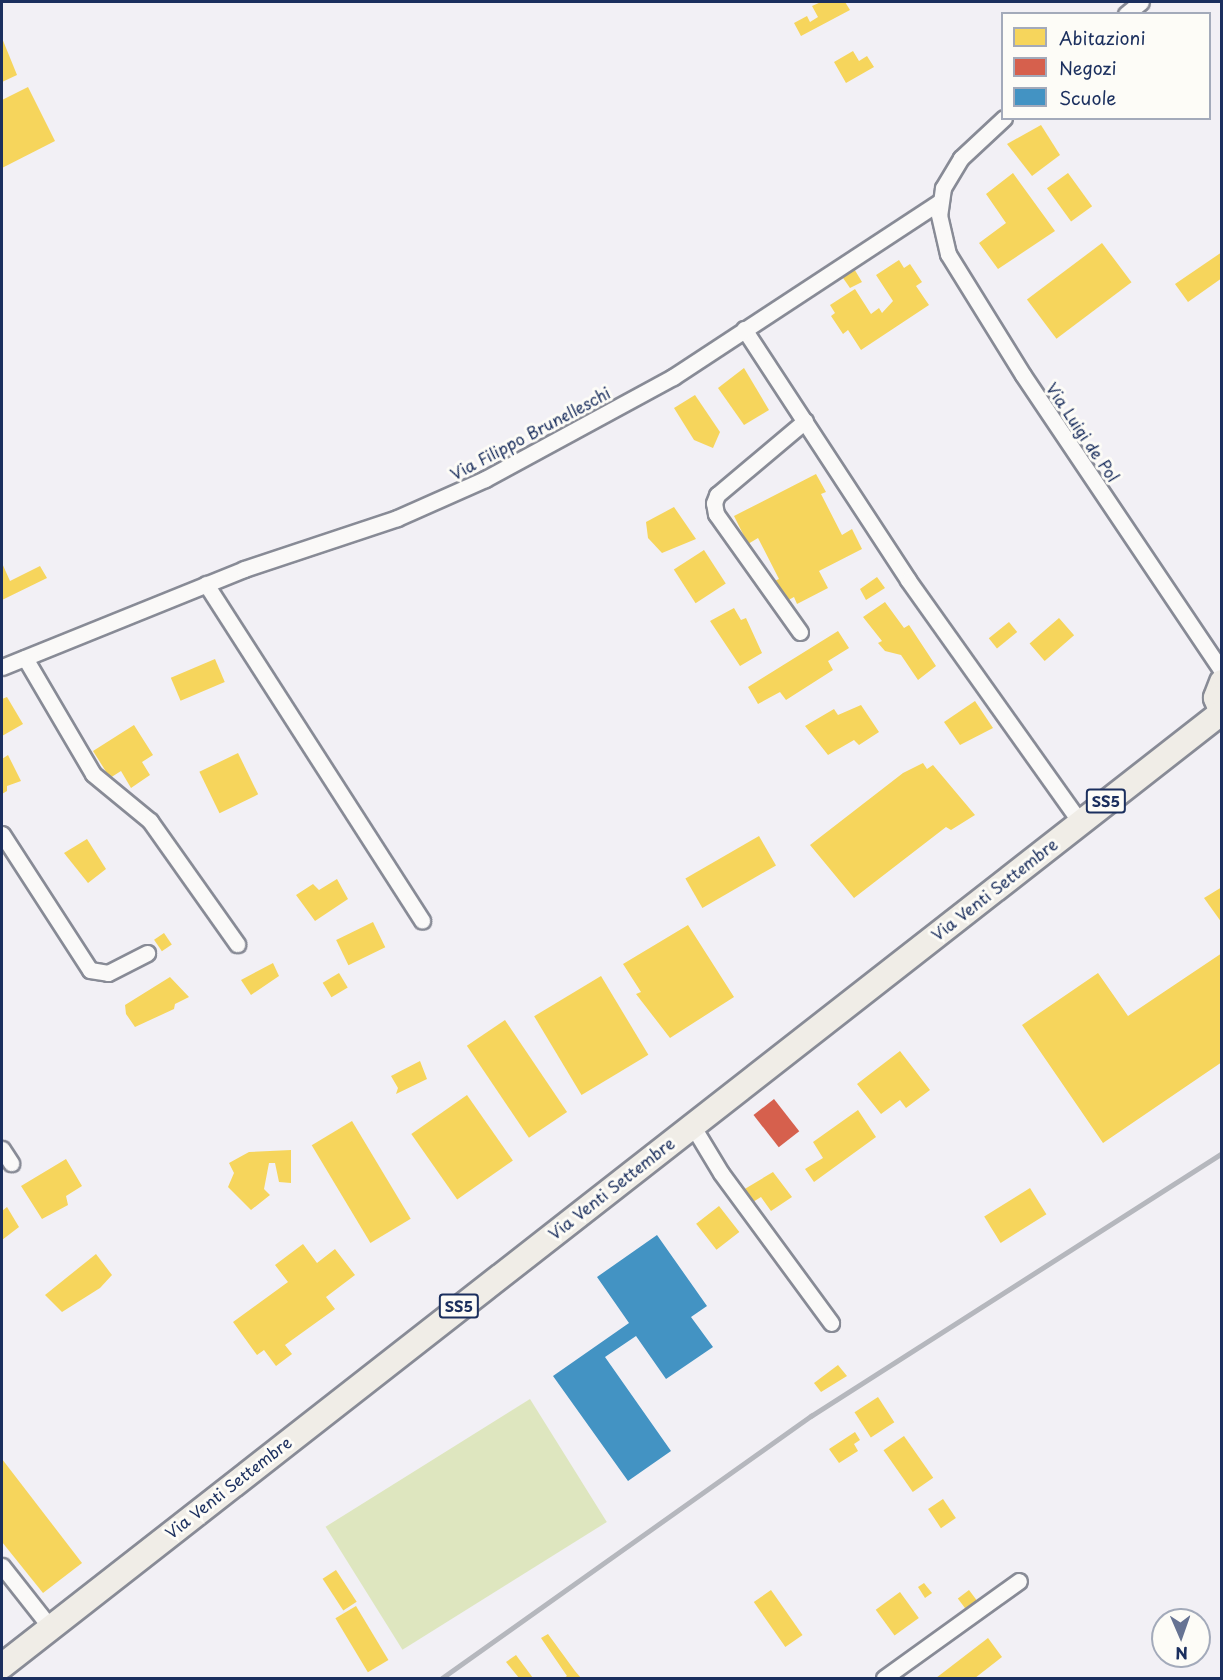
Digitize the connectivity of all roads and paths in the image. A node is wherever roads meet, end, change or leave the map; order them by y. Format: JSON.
{"nodes":[{"id":1,"x":1141,"y":2,"type":"edge"},
{"id":2,"x":1128,"y":12,"type":"edge"},
{"id":3,"x":1002,"y":120,"type":"edge"},
{"id":4,"x":939,"y":202,"type":"junction"},
{"id":5,"x":744,"y":329,"type":"junction"},
{"id":6,"x":805,"y":421,"type":"junction"},
{"id":7,"x":206,"y":584,"type":"junction"},
{"id":8,"x":800,"y":632,"type":"dead end"},
{"id":9,"x":25,"y":658,"type":"junction"},
{"id":10,"x":2,"y":667,"type":"edge"},
{"id":11,"x":1221,"y":671,"type":"edge"},
{"id":12,"x":1221,"y":682,"type":"edge"},
{"id":13,"x":1221,"y":713,"type":"edge"},
{"id":14,"x":1080,"y":822,"type":"junction"},
{"id":15,"x":2,"y":834,"type":"edge"},
{"id":16,"x":422,"y":921,"type":"dead end"},
{"id":17,"x":237,"y":944,"type":"dead end"},
{"id":18,"x":147,"y":953,"type":"dead end"},
{"id":19,"x":692,"y":1125,"type":"junction"},
{"id":20,"x":2,"y":1149,"type":"edge"},
{"id":21,"x":11,"y":1163,"type":"dead end"},
{"id":22,"x":831,"y":1323,"type":"dead end"},
{"id":23,"x":2,"y":1566,"type":"edge"},
{"id":24,"x":1018,"y":1581,"type":"dead end"},
{"id":25,"x":50,"y":1627,"type":"junction"},
{"id":26,"x":2,"y":1666,"type":"edge"},
{"id":27,"x":884,"y":1678,"type":"edge"}],
"edges":[{"from":1,"to":2,"type":"street"},
{"from":3,"to":4,"type":"street"},
{"from":4,"to":5,"type":"street","name":"Via Filippo Brunelleschi"},
{"from":4,"to":11,"type":"street","name":"Via Luigi de Pol"},
{"from":5,"to":6,"type":"street"},
{"from":5,"to":7,"type":"street","name":"Via Filippo Brunelleschi"},
{"from":6,"to":8,"type":"street"},
{"from":6,"to":14,"type":"street"},
{"from":7,"to":9,"type":"street","name":"Via Filippo Brunelleschi"},
{"from":7,"to":16,"type":"street"},
{"from":9,"to":10,"type":"street","name":"Via Filippo Brunelleschi"},
{"from":9,"to":17,"type":"street"},
{"from":12,"to":13,"type":"main road","number":"SS5"},
{"from":13,"to":14,"type":"main road","name":"Via Venti Settembre","number":"SS5"},
{"from":14,"to":19,"type":"main road","name":"Via Venti Settembre","number":"SS5"},
{"from":15,"to":18,"type":"street"},
{"from":19,"to":22,"type":"street"},
{"from":19,"to":25,"type":"main road","name":"Via Venti Settembre","number":"SS5"},
{"from":20,"to":21,"type":"street"},
{"from":23,"to":25,"type":"street"},
{"from":24,"to":27,"type":"street"},
{"from":25,"to":26,"type":"main road","name":"Via Venti Settembre","number":"SS5"}]}
